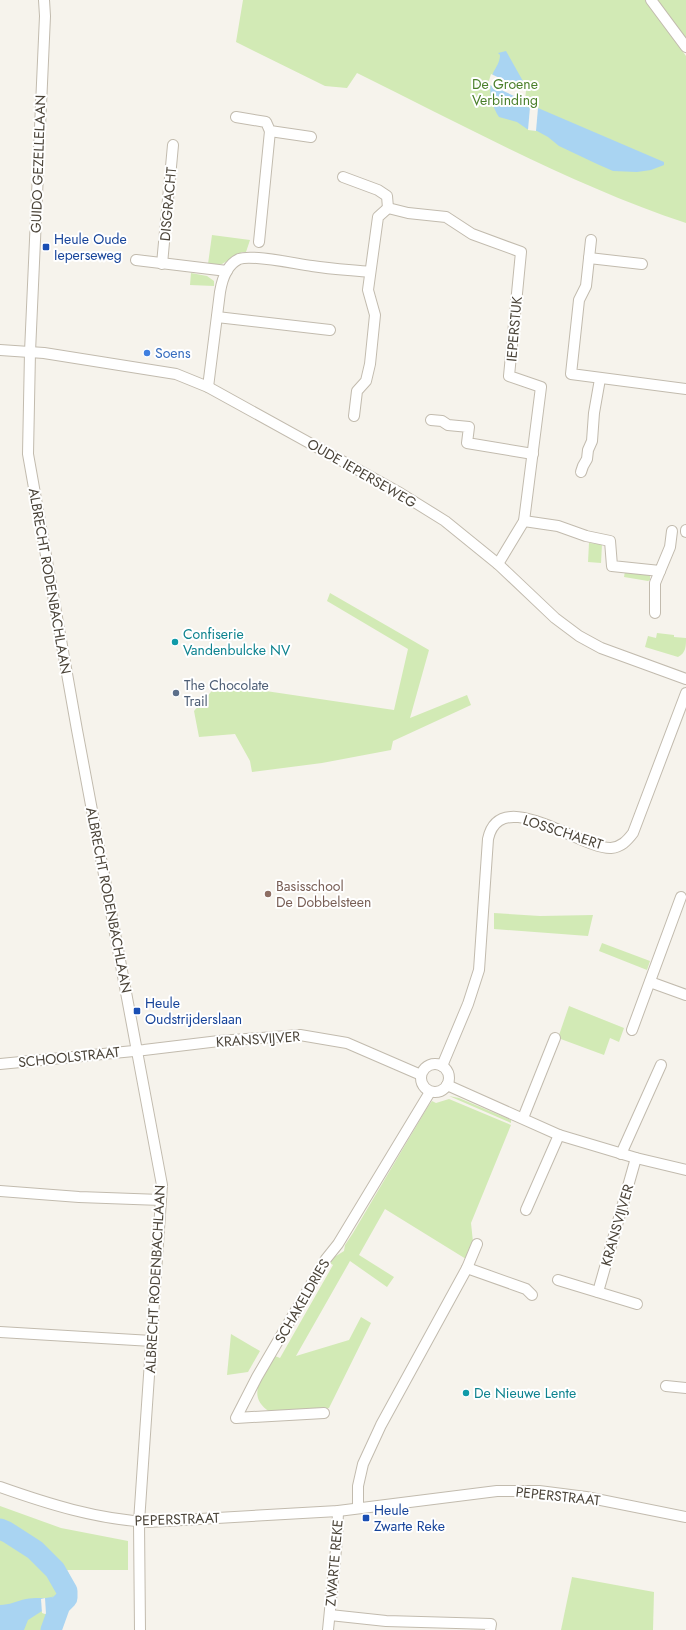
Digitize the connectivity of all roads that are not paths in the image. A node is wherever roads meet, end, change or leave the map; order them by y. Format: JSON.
{"nodes":[{"id":1,"x":44,"y":0,"type":"edge"},
{"id":2,"x":651,"y":0,"type":"edge"},
{"id":3,"x":686,"y":47,"type":"edge"},
{"id":4,"x":236,"y":117,"type":"dead end"},
{"id":5,"x":270,"y":131,"type":"junction"},
{"id":6,"x":311,"y":137,"type":"dead end"},
{"id":7,"x":173,"y":145,"type":"dead end"},
{"id":8,"x":343,"y":177,"type":"dead end"},
{"id":9,"x":388,"y":208,"type":"junction"},
{"id":10,"x":591,"y":240,"type":"dead end"},
{"id":11,"x":258,"y":250,"type":"junction"},
{"id":12,"x":589,"y":258,"type":"junction"},
{"id":13,"x":136,"y":260,"type":"dead end"},
{"id":14,"x":162,"y":264,"type":"junction"},
{"id":15,"x":642,"y":264,"type":"dead end"},
{"id":16,"x":227,"y":271,"type":"junction"},
{"id":17,"x":370,"y":272,"type":"junction"},
{"id":18,"x":217,"y":317,"type":"junction"},
{"id":19,"x":330,"y":330,"type":"dead end"},
{"id":20,"x":0,"y":350,"type":"edge"},
{"id":21,"x":30,"y":352,"type":"junction"},
{"id":22,"x":600,"y":379,"type":"junction"},
{"id":23,"x":208,"y":387,"type":"junction"},
{"id":24,"x":686,"y":389,"type":"edge"},
{"id":25,"x":354,"y":416,"type":"dead end"},
{"id":26,"x":431,"y":420,"type":"dead end"},
{"id":27,"x":533,"y":454,"type":"junction"},
{"id":28,"x":581,"y":472,"type":"dead end"},
{"id":29,"x":524,"y":521,"type":"junction"},
{"id":30,"x":672,"y":530,"type":"dead end"},
{"id":31,"x":498,"y":564,"type":"junction"},
{"id":32,"x":660,"y":572,"type":"junction"},
{"id":33,"x":654,"y":614,"type":"dead end"},
{"id":34,"x":686,"y":679,"type":"edge"},
{"id":35,"x":686,"y":693,"type":"edge"},
{"id":36,"x":681,"y":897,"type":"dead end"},
{"id":37,"x":650,"y":982,"type":"junction"},
{"id":38,"x":686,"y":995,"type":"edge"},
{"id":39,"x":632,"y":1030,"type":"dead end"},
{"id":40,"x":555,"y":1038,"type":"dead end"},
{"id":41,"x":138,"y":1050,"type":"junction"},
{"id":42,"x":0,"y":1064,"type":"edge"},
{"id":43,"x":661,"y":1065,"type":"dead end"},
{"id":44,"x":442,"y":1066,"type":"junction"},
{"id":45,"x":421,"y":1075,"type":"junction"},
{"id":46,"x":447,"y":1085,"type":"junction"},
{"id":47,"x":430,"y":1092,"type":"junction"},
{"id":48,"x":523,"y":1118,"type":"junction"},
{"id":49,"x":559,"y":1135,"type":"junction"},
{"id":50,"x":621,"y":1154,"type":"junction"},
{"id":51,"x":636,"y":1158,"type":"junction"},
{"id":52,"x":686,"y":1170,"type":"edge"},
{"id":53,"x":0,"y":1192,"type":"edge"},
{"id":54,"x":161,"y":1200,"type":"junction"},
{"id":55,"x":526,"y":1210,"type":"dead end"},
{"id":56,"x":477,"y":1244,"type":"dead end"},
{"id":57,"x":467,"y":1268,"type":"junction"},
{"id":58,"x":558,"y":1280,"type":"dead end"},
{"id":59,"x":598,"y":1292,"type":"junction"},
{"id":60,"x":532,"y":1295,"type":"dead end"},
{"id":61,"x":637,"y":1304,"type":"dead end"},
{"id":62,"x":0,"y":1332,"type":"edge"},
{"id":63,"x":152,"y":1341,"type":"junction"},
{"id":64,"x":666,"y":1386,"type":"dead end"},
{"id":65,"x":686,"y":1388,"type":"edge"},
{"id":66,"x":324,"y":1413,"type":"dead end"},
{"id":67,"x":0,"y":1487,"type":"edge"},
{"id":68,"x":358,"y":1508,"type":"junction"},
{"id":69,"x":338,"y":1511,"type":"junction"},
{"id":70,"x":686,"y":1517,"type":"edge"},
{"id":71,"x":139,"y":1522,"type":"junction"},
{"id":72,"x":330,"y":1615,"type":"junction"},
{"id":73,"x":490,"y":1627,"type":"edge"},
{"id":74,"x":140,"y":1630,"type":"edge"},
{"id":75,"x":328,"y":1630,"type":"edge"}],
"edges":[{"from":1,"to":21,"type":"street","name":"GUIDO GEZELLELAAN"},
{"from":2,"to":3,"type":"street"},
{"from":4,"to":5,"type":"street"},
{"from":5,"to":6,"type":"street"},
{"from":5,"to":11,"type":"street"},
{"from":7,"to":14,"type":"street","name":"DISGRACHT"},
{"from":8,"to":9,"type":"street"},
{"from":9,"to":17,"type":"street"},
{"from":9,"to":27,"type":"street","name":"IEPERSTUK"},
{"from":10,"to":12,"type":"street"},
{"from":11,"to":16,"type":"street"},
{"from":11,"to":17,"type":"street"},
{"from":12,"to":15,"type":"street"},
{"from":12,"to":22,"type":"street"},
{"from":13,"to":14,"type":"street"},
{"from":14,"to":16,"type":"street"},
{"from":16,"to":18,"type":"street"},
{"from":17,"to":25,"type":"street"},
{"from":18,"to":19,"type":"street"},
{"from":18,"to":23,"type":"street"},
{"from":20,"to":21,"type":"street","name":"OUDE IEPERSEWEG"},
{"from":21,"to":23,"type":"street","name":"OUDE IEPERSEWEG"},
{"from":21,"to":41,"type":"street","name":"ALBRECHT RODENBACHLAAN"},
{"from":22,"to":24,"type":"street"},
{"from":22,"to":28,"type":"street"},
{"from":23,"to":31,"type":"street","name":"OUDE IEPERSEWEG"},
{"from":26,"to":27,"type":"street"},
{"from":27,"to":29,"type":"street","name":"IEPERSTUK"},
{"from":29,"to":31,"type":"street","name":"IEPERSTUK"},
{"from":29,"to":32,"type":"street"},
{"from":30,"to":32,"type":"street"},
{"from":31,"to":34,"type":"street","name":"OUDE IEPERSEWEG"},
{"from":32,"to":33,"type":"street"},
{"from":35,"to":44,"type":"street","name":"LOSSCHAERT"},
{"from":36,"to":37,"type":"street"},
{"from":37,"to":38,"type":"street"},
{"from":37,"to":39,"type":"street"},
{"from":40,"to":48,"type":"street"},
{"from":41,"to":42,"type":"street","name":"SCHOOLSTRAAT"},
{"from":41,"to":45,"type":"street","name":"KRANSVIJVER"},
{"from":41,"to":54,"type":"street","name":"ALBRECHT RODENBACHLAAN"},
{"from":43,"to":50,"type":"street"},
{"from":44,"to":45,"type":"street"},
{"from":44,"to":46,"type":"street"},
{"from":45,"to":47,"type":"street"},
{"from":46,"to":47,"type":"street"},
{"from":46,"to":48,"type":"street"},
{"from":47,"to":66,"type":"street","name":"SCHAKELDRIES"},
{"from":48,"to":49,"type":"street"},
{"from":49,"to":50,"type":"street"},
{"from":49,"to":55,"type":"street"},
{"from":50,"to":51,"type":"street"},
{"from":51,"to":52,"type":"street"},
{"from":51,"to":59,"type":"street","name":"KRANSVIJVER"},
{"from":53,"to":54,"type":"street"},
{"from":54,"to":63,"type":"street","name":"ALBRECHT RODENBACHLAAN"},
{"from":56,"to":57,"type":"street"},
{"from":57,"to":60,"type":"street"},
{"from":57,"to":68,"type":"street"},
{"from":58,"to":59,"type":"street"},
{"from":59,"to":61,"type":"street"},
{"from":62,"to":63,"type":"street"},
{"from":63,"to":71,"type":"street","name":"ALBRECHT RODENBACHLAAN"},
{"from":64,"to":65,"type":"street"},
{"from":67,"to":71,"type":"street","name":"PEPERSTRAAT"},
{"from":68,"to":69,"type":"street","name":"PEPERSTRAAT"},
{"from":68,"to":70,"type":"street","name":"PEPERSTRAAT"},
{"from":69,"to":71,"type":"street","name":"PEPERSTRAAT"},
{"from":69,"to":72,"type":"street","name":"ZWARTE REKE"},
{"from":71,"to":74,"type":"street","name":"ALBRECHT RODENBACHLAAN"},
{"from":72,"to":73,"type":"street","name":"ZWARTE REKE"},
{"from":72,"to":75,"type":"street","name":"ZWARTE REKE"}]}
